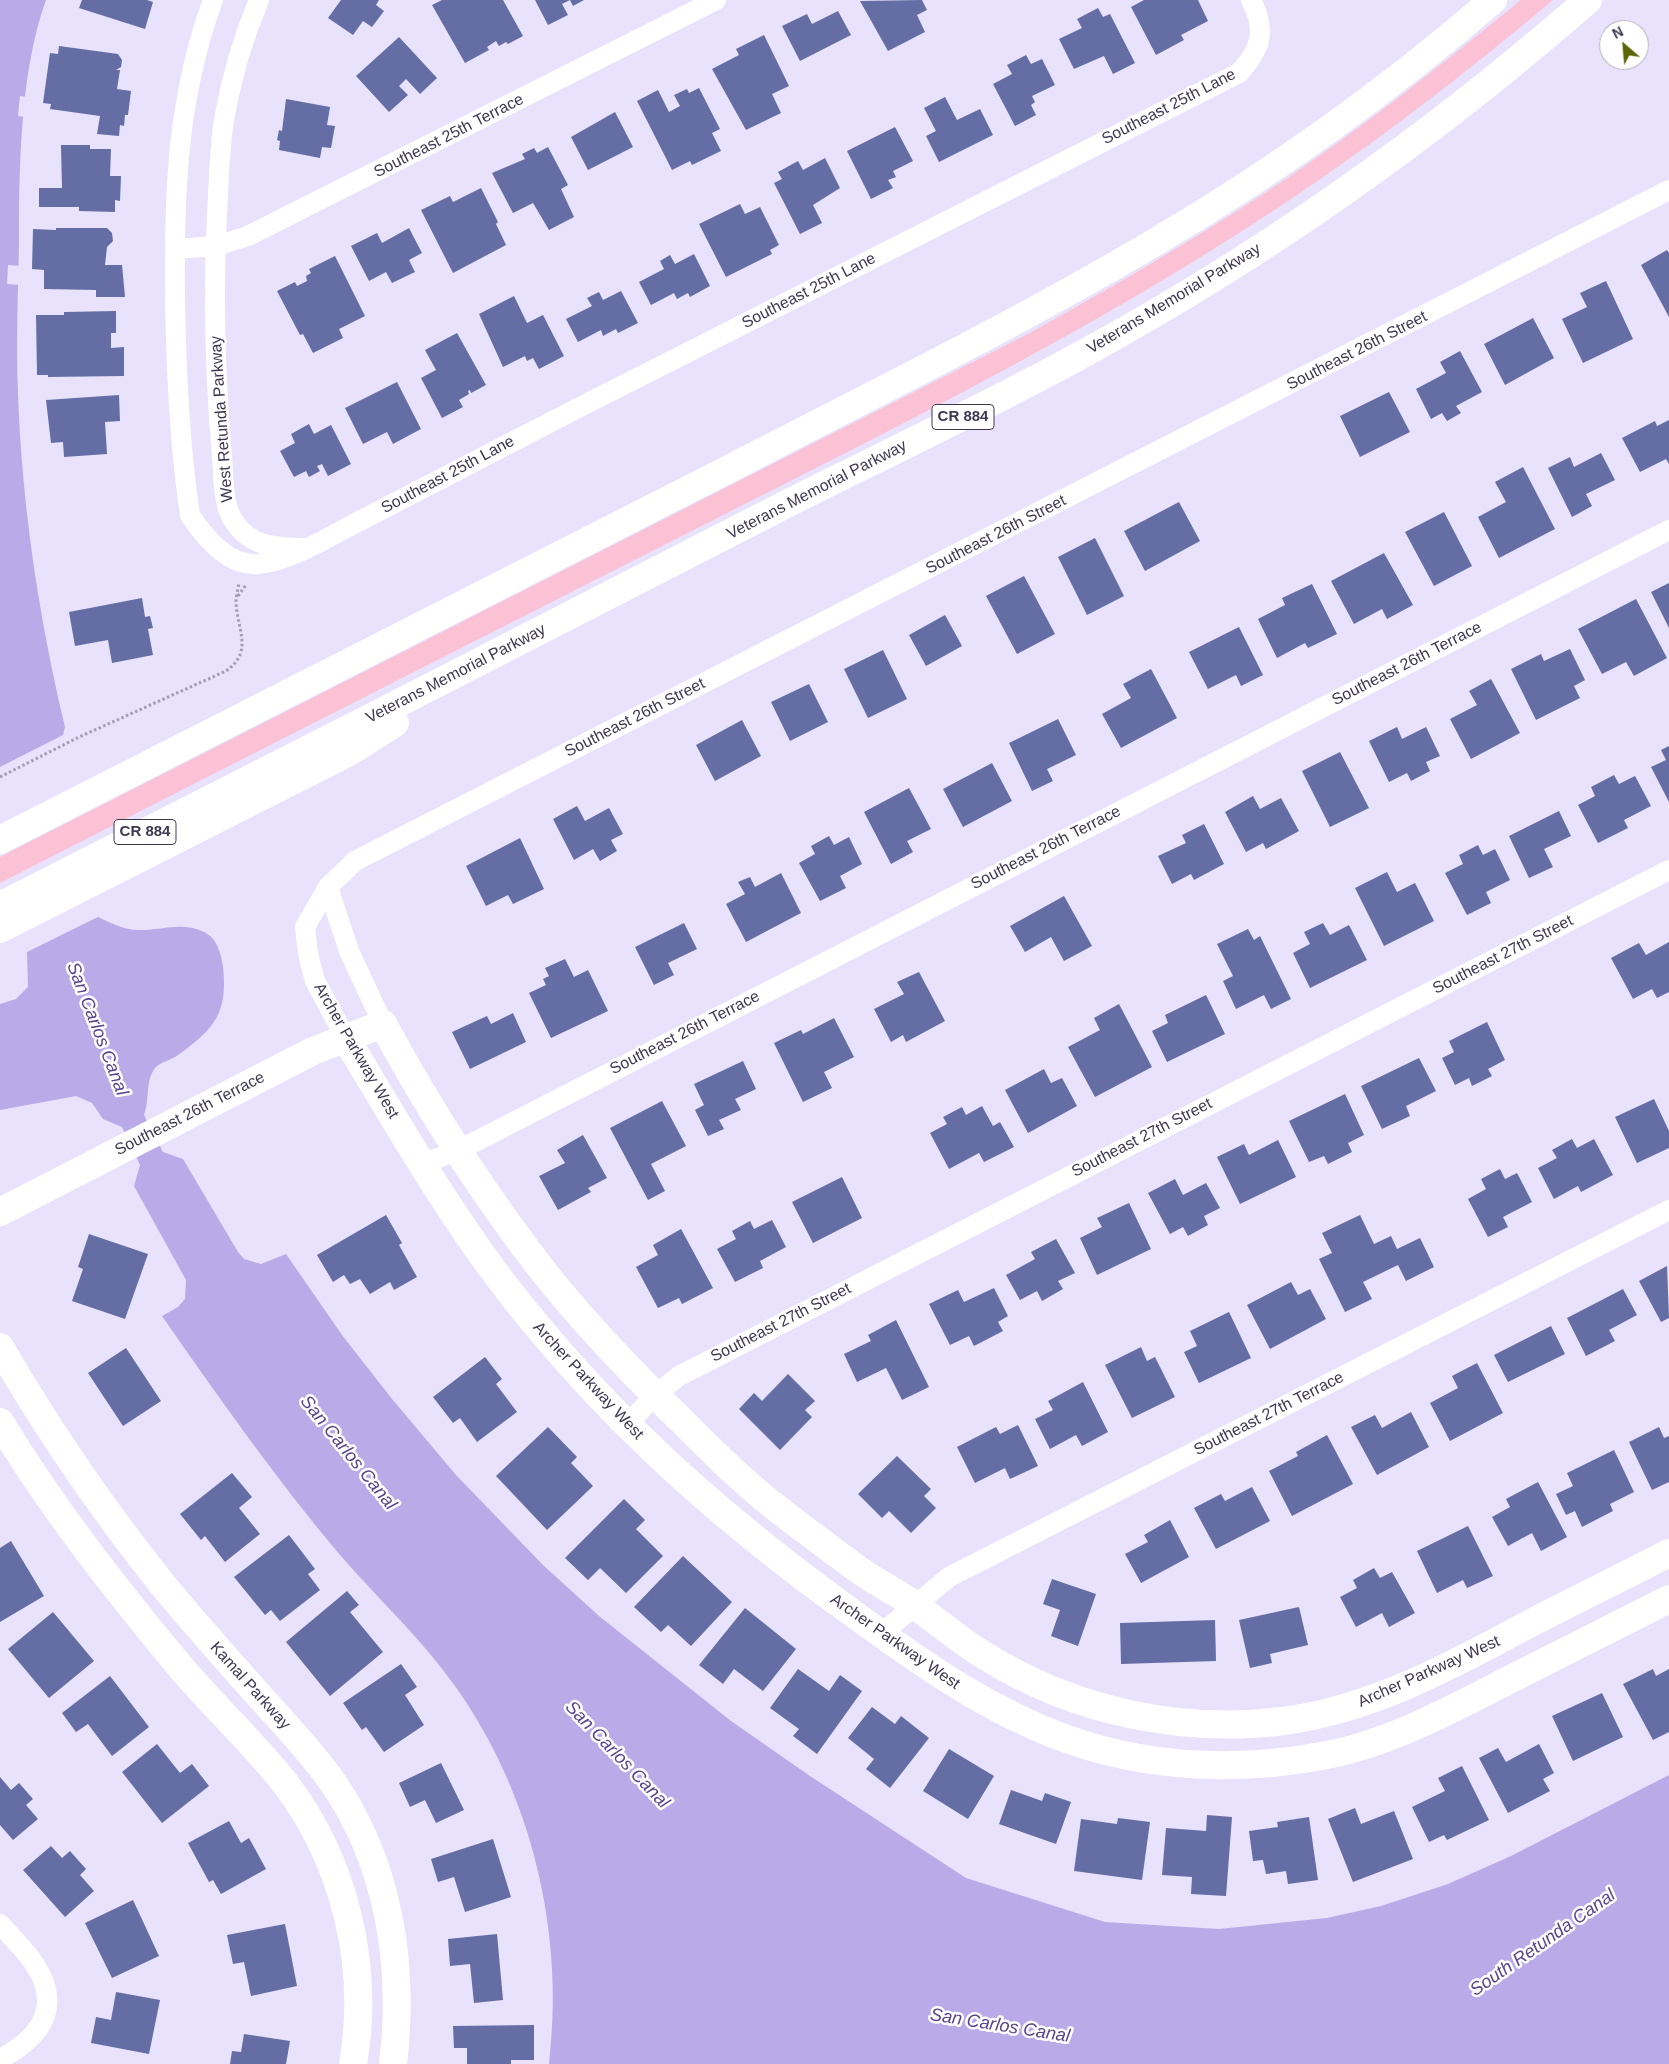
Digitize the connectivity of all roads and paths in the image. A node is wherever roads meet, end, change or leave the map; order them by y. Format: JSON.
{"nodes":[{"id":1,"x":214,"y":0,"type":"edge"},
{"id":2,"x":259,"y":0,"type":"edge"},
{"id":3,"x":716,"y":0,"type":"edge"},
{"id":4,"x":1252,"y":0,"type":"edge"},
{"id":5,"x":1588,"y":0,"type":"edge"},
{"id":6,"x":1486,"y":5,"type":"edge"},
{"id":7,"x":1669,"y":190,"type":"edge"},
{"id":8,"x":216,"y":246,"type":"junction"},
{"id":9,"x":175,"y":249,"type":"junction"},
{"id":10,"x":1669,"y":530,"type":"edge"},
{"id":11,"x":306,"y":548,"type":"junction"},
{"id":12,"x":236,"y":601,"type":"dead end"},
{"id":13,"x":543,"y":630,"type":"junction"},
{"id":14,"x":0,"y":778,"type":"edge"},
{"id":15,"x":0,"y":840,"type":"edge"},
{"id":16,"x":1669,"y":870,"type":"edge"},
{"id":17,"x":328,"y":887,"type":"junction"},
{"id":18,"x":0,"y":906,"type":"edge"},
{"id":19,"x":0,"y":929,"type":"edge"},
{"id":20,"x":383,"y":1024,"type":"junction"},
{"id":21,"x":345,"y":1037,"type":"junction"},
{"id":22,"x":459,"y":1150,"type":"junction"},
{"id":23,"x":422,"y":1164,"type":"junction"},
{"id":24,"x":1669,"y":1210,"type":"edge"},
{"id":25,"x":0,"y":1212,"type":"edge"},
{"id":26,"x":0,"y":1347,"type":"edge"},
{"id":27,"x":655,"y":1395,"type":"junction"},
{"id":28,"x":0,"y":1422,"type":"edge"},
{"id":29,"x":627,"y":1425,"type":"junction"},
{"id":30,"x":1669,"y":1553,"type":"edge"},
{"id":31,"x":1669,"y":1599,"type":"edge"},
{"id":32,"x":914,"y":1604,"type":"junction"},
{"id":33,"x":881,"y":1634,"type":"junction"},
{"id":34,"x":0,"y":1924,"type":"edge"},
{"id":35,"x":0,"y":2059,"type":"edge"},
{"id":36,"x":353,"y":2064,"type":"edge"},
{"id":37,"x":393,"y":2064,"type":"edge"}],
"edges":[{"from":1,"to":9,"type":"street"},
{"from":2,"to":8,"type":"street","name":"West Retunda Parkway"},
{"from":3,"to":8,"type":"street","name":"Southeast 25th Terrace"},
{"from":4,"to":11,"type":"street","name":"Southeast 25th Lane"},
{"from":5,"to":13,"type":"main road","name":"Veterans Memorial Parkway","number":"CR 884"},
{"from":6,"to":15,"type":"main road"},
{"from":7,"to":17,"type":"street","name":"Southeast 26th Street"},
{"from":8,"to":9,"type":"street","name":"Southeast 25th Terrace"},
{"from":8,"to":11,"type":"street","name":"West Retunda Parkway"},
{"from":9,"to":11,"type":"street"},
{"from":10,"to":22,"type":"street","name":"Southeast 26th Terrace"},
{"from":12,"to":14,"type":"path"},
{"from":13,"to":18,"type":"main road","name":"Veterans Memorial Parkway","number":"CR 884"},
{"from":13,"to":19,"type":"main road"},
{"from":16,"to":27,"type":"street","name":"Southeast 27th Street"},
{"from":17,"to":20,"type":"street","name":"Archer Parkway West"},
{"from":17,"to":21,"type":"street","name":"Archer Parkway West"},
{"from":20,"to":21,"type":"main road","name":"Southeast 26th Terrace"},
{"from":20,"to":22,"type":"main road","name":"Archer Parkway West"},
{"from":21,"to":23,"type":"main road","name":"Archer Parkway West"},
{"from":21,"to":25,"type":"main road","name":"Southeast 26th Terrace"},
{"from":22,"to":23,"type":"street","name":"Southeast 26th Terrace"},
{"from":22,"to":27,"type":"main road","name":"Archer Parkway West"},
{"from":23,"to":29,"type":"main road","name":"Archer Parkway West"},
{"from":24,"to":32,"type":"street","name":"Southeast 27th Terrace"},
{"from":26,"to":37,"type":"main road","name":"Kamal Parkway"},
{"from":27,"to":29,"type":"street","name":"Southeast 27th Street"},
{"from":27,"to":32,"type":"main road","name":"Archer Parkway West"},
{"from":28,"to":36,"type":"main road"},
{"from":29,"to":33,"type":"main road","name":"Archer Parkway West"},
{"from":30,"to":32,"type":"main road","name":"Archer Parkway West"},
{"from":31,"to":33,"type":"main road","name":"Archer Parkway West"},
{"from":32,"to":33,"type":"street","name":"Southeast 27th Terrace"},
{"from":34,"to":35,"type":"street"}]}
